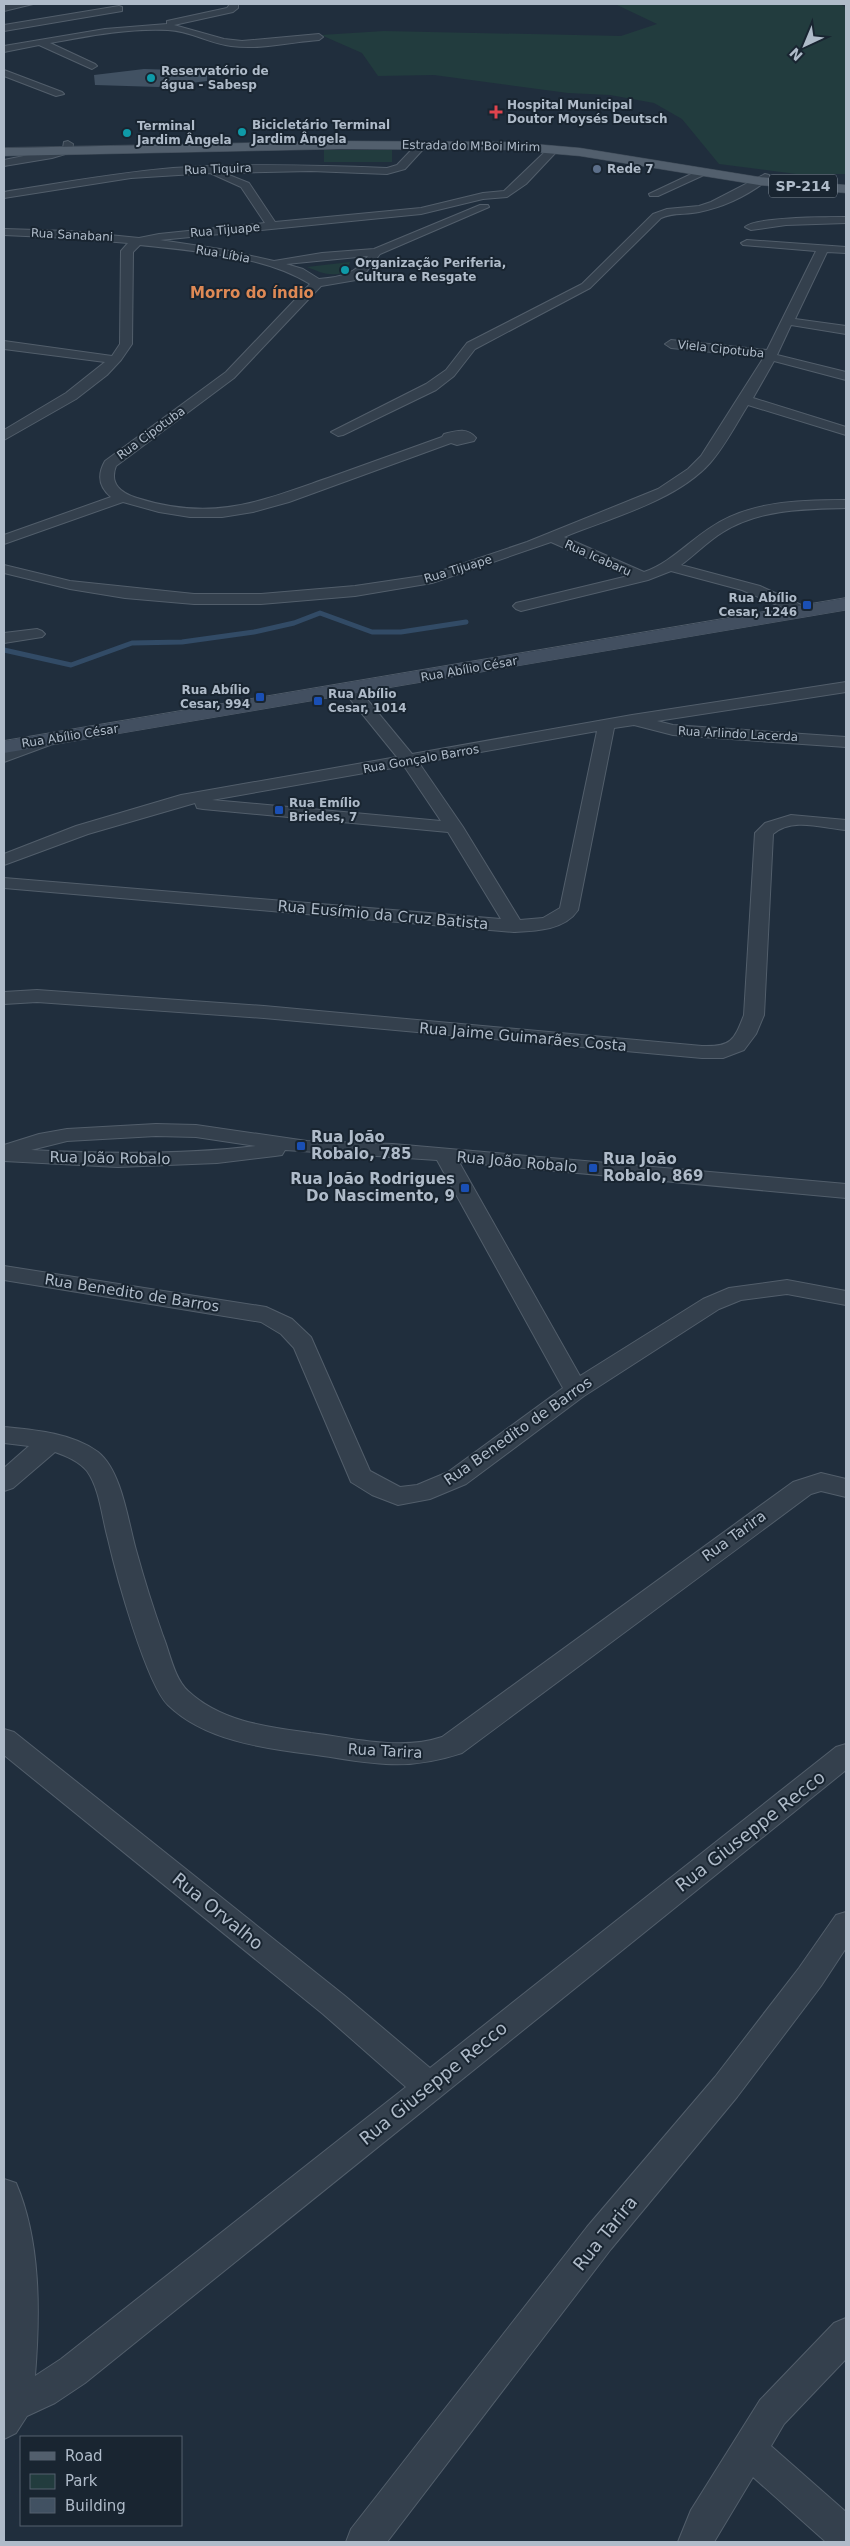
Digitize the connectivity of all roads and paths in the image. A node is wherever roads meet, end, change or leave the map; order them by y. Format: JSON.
{"nodes":[{"id":1,"x":29,"y":4,"type":"edge"},
{"id":2,"x":234,"y":4,"type":"edge"},
{"id":3,"x":71,"y":7,"type":"dead end"},
{"id":4,"x":4,"y":8,"type":"edge"},
{"id":5,"x":119,"y":9,"type":"dead end"},
{"id":6,"x":87,"y":14,"type":"junction"},
{"id":7,"x":4,"y":28,"type":"edge"},
{"id":8,"x":140,"y":28,"type":"junction"},
{"id":9,"x":124,"y":29,"type":"junction"},
{"id":10,"x":319,"y":36,"type":"dead end"},
{"id":11,"x":41,"y":43,"type":"junction"},
{"id":12,"x":29,"y":45,"type":"junction"},
{"id":13,"x":4,"y":49,"type":"edge"},
{"id":14,"x":12,"y":58,"type":"dead end"},
{"id":15,"x":92,"y":66,"type":"dead end"},
{"id":16,"x":4,"y":73,"type":"edge"},
{"id":17,"x":59,"y":94,"type":"dead end"},
{"id":18,"x":421,"y":142,"type":"junction"},
{"id":19,"x":274,"y":143,"type":"junction"},
{"id":20,"x":68,"y":147,"type":"junction"},
{"id":21,"x":228,"y":147,"type":"junction"},
{"id":22,"x":8,"y":149,"type":"edge"},
{"id":23,"x":554,"y":149,"type":"junction"},
{"id":24,"x":58,"y":161,"type":"dead end"},
{"id":25,"x":4,"y":162,"type":"edge"},
{"id":26,"x":206,"y":169,"type":"junction"},
{"id":27,"x":226,"y":169,"type":"junction"},
{"id":28,"x":702,"y":172,"type":"junction"},
{"id":29,"x":4,"y":174,"type":"edge"},
{"id":30,"x":762,"y":179,"type":"junction"},
{"id":31,"x":846,"y":183,"type":"edge"},
{"id":32,"x":846,"y":189,"type":"edge"},
{"id":33,"x":506,"y":194,"type":"junction"},
{"id":34,"x":654,"y":194,"type":"dead end"},
{"id":35,"x":4,"y":195,"type":"edge"},
{"id":36,"x":846,"y":220,"type":"edge"},
{"id":37,"x":272,"y":226,"type":"junction"},
{"id":38,"x":751,"y":227,"type":"dead end"},
{"id":39,"x":4,"y":232,"type":"edge"},
{"id":40,"x":141,"y":240,"type":"junction"},
{"id":41,"x":747,"y":243,"type":"dead end"},
{"id":42,"x":823,"y":248,"type":"junction"},
{"id":43,"x":846,"y":250,"type":"edge"},
{"id":44,"x":376,"y":252,"type":"junction"},
{"id":45,"x":275,"y":263,"type":"junction"},
{"id":46,"x":317,"y":283,"type":"junction"},
{"id":47,"x":786,"y":321,"type":"junction"},
{"id":48,"x":846,"y":330,"type":"edge"},
{"id":49,"x":8,"y":332,"type":"dead end"},
{"id":50,"x":671,"y":344,"type":"dead end"},
{"id":51,"x":8,"y":345,"type":"edge"},
{"id":52,"x":771,"y":355,"type":"junction"},
{"id":53,"x":115,"y":360,"type":"junction"},
{"id":54,"x":846,"y":376,"type":"edge"},
{"id":55,"x":745,"y":400,"type":"junction"},
{"id":56,"x":846,"y":431,"type":"edge"},
{"id":57,"x":338,"y":432,"type":"dead end"},
{"id":58,"x":4,"y":436,"type":"edge"},
{"id":59,"x":450,"y":439,"type":"dead end"},
{"id":60,"x":122,"y":498,"type":"junction"},
{"id":61,"x":846,"y":504,"type":"edge"},
{"id":62,"x":551,"y":537,"type":"junction"},
{"id":63,"x":4,"y":540,"type":"edge"},
{"id":64,"x":671,"y":566,"type":"junction"},
{"id":65,"x":4,"y":569,"type":"edge"},
{"id":66,"x":643,"y":577,"type":"junction"},
{"id":67,"x":846,"y":604,"type":"edge"},
{"id":68,"x":521,"y":606,"type":"dead end"},
{"id":69,"x":805,"y":612,"type":"junction"},
{"id":70,"x":37,"y":634,"type":"dead end"},
{"id":71,"x":4,"y":638,"type":"edge"},
{"id":72,"x":846,"y":686,"type":"edge"},
{"id":73,"x":350,"y":689,"type":"junction"},
{"id":74,"x":632,"y":720,"type":"junction"},
{"id":75,"x":606,"y":725,"type":"junction"},
{"id":76,"x":44,"y":741,"type":"junction"},
{"id":77,"x":846,"y":742,"type":"edge"},
{"id":78,"x":4,"y":747,"type":"edge"},
{"id":79,"x":4,"y":757,"type":"edge"},
{"id":80,"x":409,"y":762,"type":"junction"},
{"id":81,"x":182,"y":800,"type":"junction"},
{"id":82,"x":846,"y":825,"type":"edge"},
{"id":83,"x":454,"y":827,"type":"junction"},
{"id":84,"x":4,"y":860,"type":"edge"},
{"id":85,"x":4,"y":884,"type":"edge"},
{"id":86,"x":514,"y":926,"type":"junction"},
{"id":87,"x":4,"y":998,"type":"edge"},
{"id":88,"x":306,"y":1147,"type":"junction"},
{"id":89,"x":4,"y":1154,"type":"edge"},
{"id":90,"x":445,"y":1156,"type":"junction"},
{"id":91,"x":846,"y":1191,"type":"edge"},
{"id":92,"x":4,"y":1273,"type":"edge"},
{"id":93,"x":846,"y":1298,"type":"edge"},
{"id":94,"x":576,"y":1390,"type":"junction"},
{"id":95,"x":4,"y":1435,"type":"edge"},
{"id":96,"x":50,"y":1442,"type":"junction"},
{"id":97,"x":4,"y":1482,"type":"edge"},
{"id":98,"x":846,"y":1488,"type":"edge"},
{"id":99,"x":4,"y":1740,"type":"edge"},
{"id":100,"x":846,"y":1755,"type":"edge"},
{"id":101,"x":846,"y":1924,"type":"edge"},
{"id":102,"x":428,"y":2086,"type":"junction"},
{"id":103,"x":4,"y":2194,"type":"edge"},
{"id":104,"x":846,"y":2335,"type":"edge"},
{"id":105,"x":10,"y":2412,"type":"edge"},
{"id":106,"x":748,"y":2450,"type":"junction"},
{"id":107,"x":846,"y":2536,"type":"edge"},
{"id":108,"x":364,"y":2542,"type":"edge"},
{"id":109,"x":696,"y":2542,"type":"edge"}],
"edges":[{"from":1,"to":4,"type":"street"},
{"from":2,"to":8,"type":"street"},
{"from":3,"to":6,"type":"street"},
{"from":5,"to":6,"type":"street"},
{"from":6,"to":7,"type":"street"},
{"from":6,"to":9,"type":"street"},
{"from":8,"to":9,"type":"street"},
{"from":8,"to":10,"type":"street"},
{"from":9,"to":11,"type":"street"},
{"from":11,"to":12,"type":"street"},
{"from":11,"to":15,"type":"street"},
{"from":12,"to":13,"type":"street"},
{"from":12,"to":14,"type":"street"},
{"from":16,"to":17,"type":"street"},
{"from":18,"to":19,"type":"main road","name":"Estrada do M'Boi Mirim","number":"SP-214"},
{"from":18,"to":19,"type":"main road","name":"Estrada do M'Boi Mirim","number":"SP-214"},
{"from":18,"to":23,"type":"main road","name":"Estrada do M'Boi Mirim","number":"SP-214"},
{"from":18,"to":27,"type":"street","name":"Rua Tiquira"},
{"from":18,"to":30,"type":"main road","name":"Estrada do M'Boi Mirim","number":"SP-214"},
{"from":19,"to":20,"type":"main road","name":"Estrada do M'Boi Mirim","number":"SP-214"},
{"from":19,"to":21,"type":"main road","name":"Estrada do M'Boi Mirim","number":"SP-214"},
{"from":20,"to":21,"type":"main road","name":"Estrada do M'Boi Mirim","number":"SP-214"},
{"from":20,"to":22,"type":"main road","name":"Estrada do M'Boi Mirim","number":"SP-214"},
{"from":20,"to":25,"type":"street"},
{"from":21,"to":27,"type":"street"},
{"from":22,"to":25,"type":"street"},
{"from":23,"to":28,"type":"main road","name":"Estrada do M'Boi Mirim","number":"SP-214"},
{"from":23,"to":33,"type":"street"},
{"from":24,"to":29,"type":"street"},
{"from":26,"to":27,"type":"street","name":"Rua Tiquira"},
{"from":26,"to":35,"type":"street","name":"Rua Tiquira"},
{"from":26,"to":37,"type":"street"},
{"from":28,"to":30,"type":"main road","name":"Estrada do M'Boi Mirim","number":"SP-214"},
{"from":28,"to":34,"type":"street"},
{"from":30,"to":31,"type":"main road","name":"Estrada do M'Boi Mirim","number":"SP-214"},
{"from":30,"to":32,"type":"main road","name":"Estrada do M'Boi Mirim","number":"SP-214"},
{"from":30,"to":57,"type":"street"},
{"from":33,"to":37,"type":"street","name":"Rua Tijuape"},
{"from":33,"to":44,"type":"street"},
{"from":36,"to":38,"type":"street"},
{"from":37,"to":40,"type":"street","name":"Rua Tijuape"},
{"from":39,"to":40,"type":"street","name":"Rua Sanabani"},
{"from":40,"to":45,"type":"street","name":"Rua Líbia"},
{"from":40,"to":53,"type":"street"},
{"from":41,"to":42,"type":"street"},
{"from":42,"to":43,"type":"street"},
{"from":42,"to":47,"type":"street","name":"Rua Tijuape"},
{"from":44,"to":45,"type":"street"},
{"from":44,"to":46,"type":"street"},
{"from":45,"to":46,"type":"street"},
{"from":46,"to":60,"type":"street","name":"Rua Cipotuba"},
{"from":47,"to":48,"type":"street"},
{"from":47,"to":52,"type":"street","name":"Rua Tijuape"},
{"from":49,"to":51,"type":"street"},
{"from":50,"to":52,"type":"street","name":"Viela Cipotuba"},
{"from":51,"to":53,"type":"street"},
{"from":52,"to":54,"type":"street","name":"Viela Cipotuba"},
{"from":52,"to":55,"type":"street","name":"Rua Tijuape"},
{"from":53,"to":58,"type":"street"},
{"from":55,"to":56,"type":"street"},
{"from":55,"to":62,"type":"street","name":"Rua Tijuape"},
{"from":59,"to":60,"type":"street"},
{"from":60,"to":63,"type":"street"},
{"from":61,"to":64,"type":"street","name":"Rua Icabaru"},
{"from":62,"to":65,"type":"street","name":"Rua Tijuape"},
{"from":62,"to":66,"type":"street","name":"Rua Icabaru"},
{"from":64,"to":66,"type":"street","name":"Rua Icabaru"},
{"from":64,"to":69,"type":"street"},
{"from":66,"to":68,"type":"street"},
{"from":67,"to":69,"type":"main road","name":"Rua Abílio César"},
{"from":69,"to":73,"type":"main road","name":"Rua Abílio César"},
{"from":70,"to":71,"type":"street"},
{"from":72,"to":74,"type":"street","name":"Rua Gonçalo Barros"},
{"from":73,"to":76,"type":"main road","name":"Rua Abílio César"},
{"from":73,"to":80,"type":"street"},
{"from":74,"to":75,"type":"street","name":"Rua Gonçalo Barros"},
{"from":74,"to":77,"type":"street","name":"Rua Arlindo Lacerda"},
{"from":75,"to":80,"type":"street","name":"Rua Gonçalo Barros"},
{"from":75,"to":86,"type":"street","name":"Rua Eusímio da Cruz Batista"},
{"from":76,"to":78,"type":"main road","name":"Rua Abílio César"},
{"from":76,"to":79,"type":"street"},
{"from":80,"to":81,"type":"street","name":"Rua Gonçalo Barros"},
{"from":80,"to":83,"type":"street"},
{"from":81,"to":83,"type":"street"},
{"from":81,"to":84,"type":"street","name":"Rua Gonçalo Barros"},
{"from":82,"to":87,"type":"street","name":"Rua Jaime Guimarães Costa"},
{"from":83,"to":86,"type":"street"},
{"from":85,"to":86,"type":"street","name":"Rua Eusímio da Cruz Batista"},
{"from":88,"to":89,"type":"street","name":"Rua João Robalo"},
{"from":88,"to":89,"type":"street","name":"Rua João Robalo"},
{"from":88,"to":90,"type":"street","name":"Rua João Robalo"},
{"from":90,"to":91,"type":"street","name":"Rua João Robalo"},
{"from":90,"to":94,"type":"street"},
{"from":92,"to":94,"type":"street","name":"Rua Benedito de Barros"},
{"from":93,"to":94,"type":"street","name":"Rua Benedito de Barros"},
{"from":95,"to":96,"type":"street","name":"Rua Tarira"},
{"from":96,"to":97,"type":"street"},
{"from":96,"to":98,"type":"street","name":"Rua Tarira"},
{"from":99,"to":102,"type":"street","name":"Rua Orvalho"},
{"from":100,"to":102,"type":"street","name":"Rua Giuseppe Recco"},
{"from":101,"to":108,"type":"street","name":"Rua Tarira"},
{"from":102,"to":105,"type":"street","name":"Rua Giuseppe Recco"},
{"from":103,"to":105,"type":"street"},
{"from":104,"to":106,"type":"street"},
{"from":106,"to":107,"type":"street"},
{"from":106,"to":109,"type":"street"}]}
